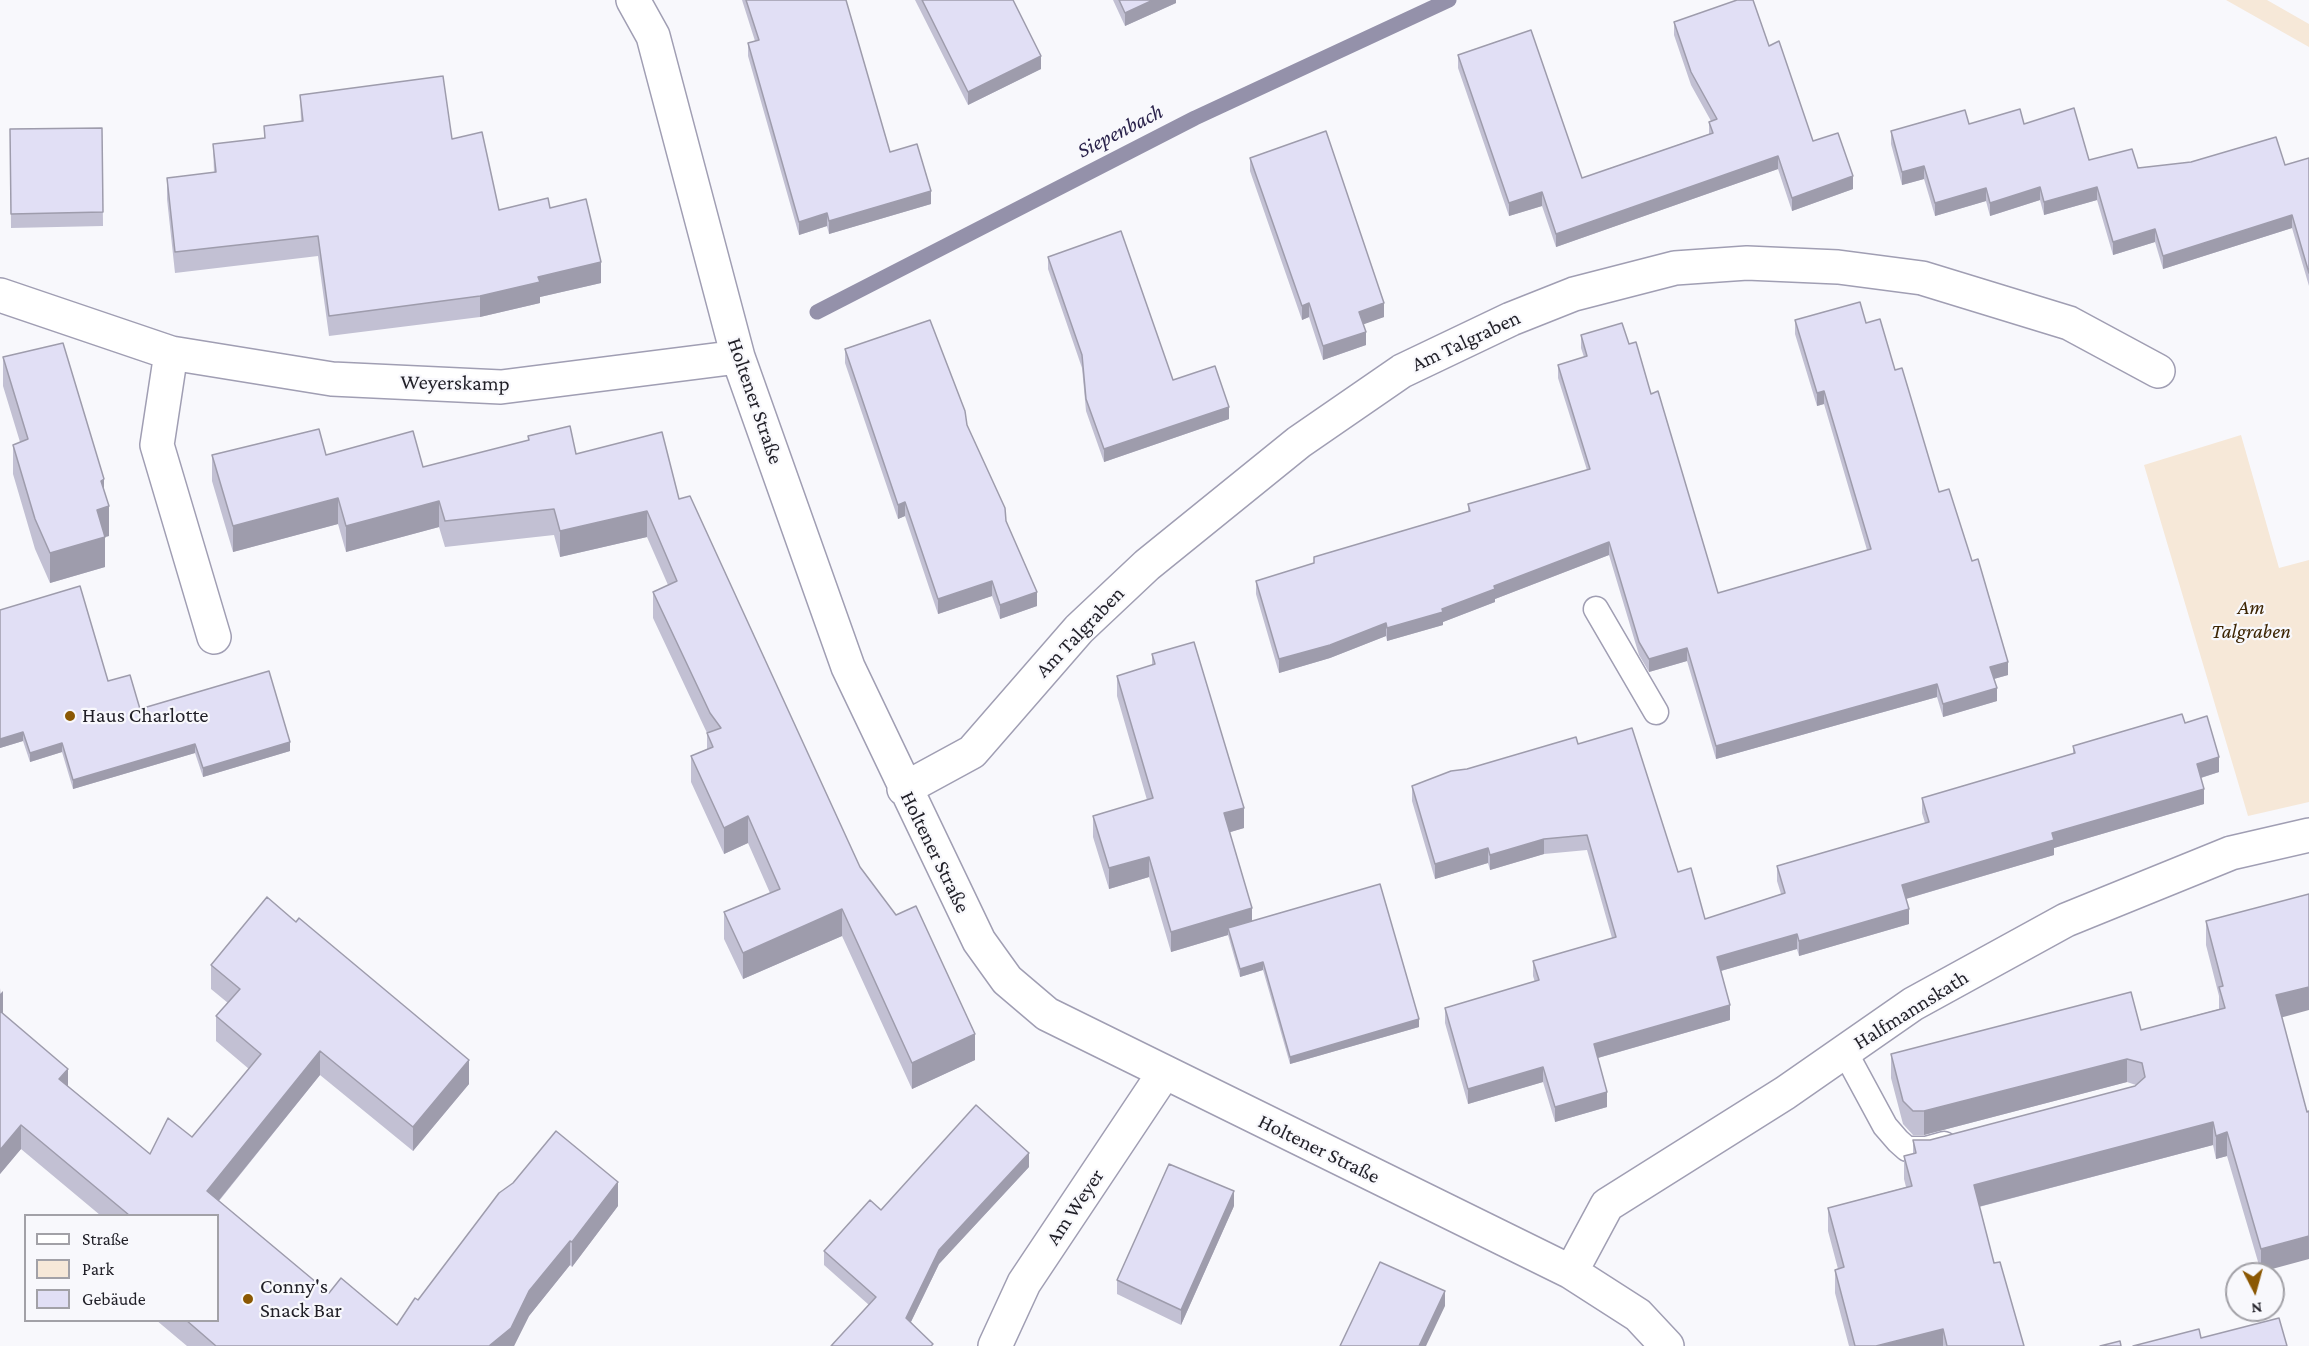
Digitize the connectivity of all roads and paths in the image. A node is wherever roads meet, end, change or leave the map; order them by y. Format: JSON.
{"nodes":[{"id":1,"x":633,"y":0,"type":"edge"},
{"id":2,"x":0,"y":295,"type":"edge"},
{"id":3,"x":171,"y":353,"type":"junction"},
{"id":4,"x":738,"y":357,"type":"junction"},
{"id":5,"x":2158,"y":371,"type":"dead end"},
{"id":6,"x":1596,"y":609,"type":"dead end"},
{"id":7,"x":214,"y":638,"type":"dead end"},
{"id":8,"x":1656,"y":712,"type":"dead end"},
{"id":9,"x":904,"y":789,"type":"junction"},
{"id":10,"x":2309,"y":835,"type":"edge"},
{"id":11,"x":1845,"y":1052,"type":"junction"},
{"id":12,"x":1164,"y":1073,"type":"junction"},
{"id":13,"x":1971,"y":1137,"type":"edge"},
{"id":14,"x":1571,"y":1272,"type":"junction"},
{"id":15,"x":995,"y":1346,"type":"edge"},
{"id":16,"x":1667,"y":1346,"type":"edge"}],
"edges":[{"from":1,"to":4,"type":"street","name":"Holtener Straße"},
{"from":2,"to":3,"type":"street","name":"Weyerskamp"},
{"from":3,"to":4,"type":"street","name":"Weyerskamp"},
{"from":3,"to":7,"type":"street"},
{"from":4,"to":9,"type":"street","name":"Holtener Straße"},
{"from":5,"to":9,"type":"street","name":"Am Talgraben"},
{"from":6,"to":8,"type":"lane"},
{"from":9,"to":12,"type":"street","name":"Holtener Straße"},
{"from":10,"to":11,"type":"street","name":"Halfmannskath"},
{"from":11,"to":13,"type":"lane"},
{"from":11,"to":14,"type":"street","name":"Halfmannskath"},
{"from":12,"to":14,"type":"street","name":"Holtener Straße"},
{"from":12,"to":15,"type":"street","name":"Am Weyer"},
{"from":14,"to":16,"type":"street","name":"Holtener Straße"}]}
